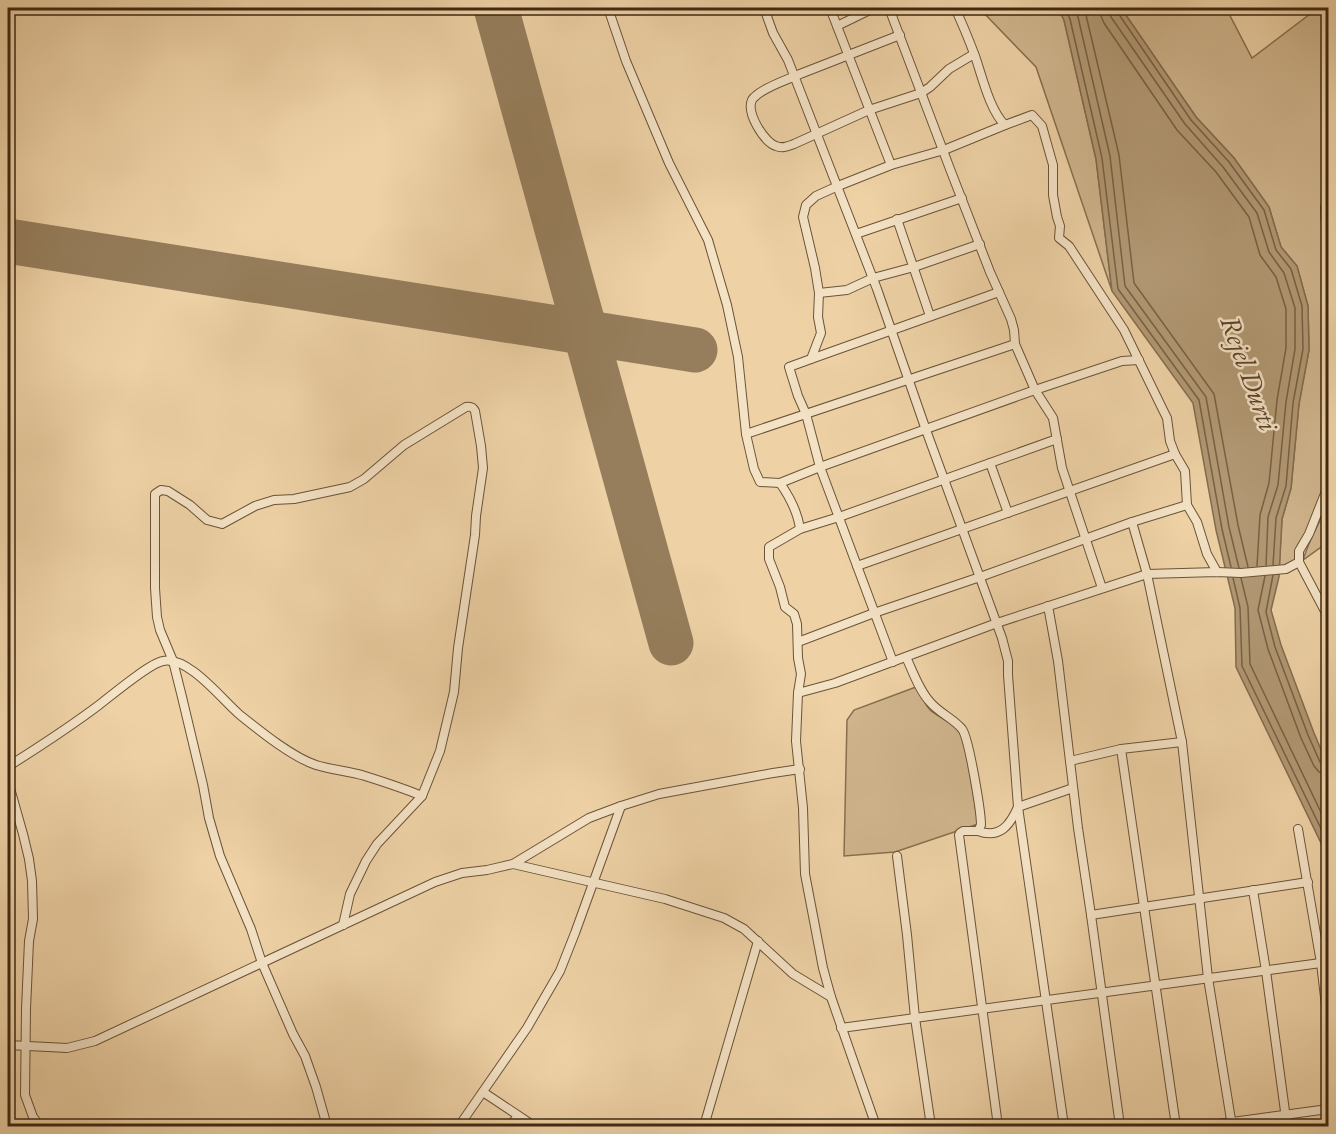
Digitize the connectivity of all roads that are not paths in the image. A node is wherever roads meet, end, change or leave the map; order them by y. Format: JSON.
{"nodes":[{"id":1,"x":608,"y":8,"type":"edge"},
{"id":2,"x":764,"y":8,"type":"edge"},
{"id":3,"x":830,"y":8,"type":"edge"},
{"id":4,"x":874,"y":8,"type":"edge"},
{"id":5,"x":889,"y":8,"type":"edge"},
{"id":6,"x":955,"y":8,"type":"edge"},
{"id":7,"x":837,"y":26,"type":"junction"},
{"id":8,"x":900,"y":35,"type":"junction"},
{"id":9,"x":849,"y":54,"type":"junction"},
{"id":10,"x":974,"y":54,"type":"junction"},
{"id":11,"x":795,"y":77,"type":"junction"},
{"id":12,"x":921,"y":93,"type":"junction"},
{"id":13,"x":869,"y":110,"type":"junction"},
{"id":14,"x":1005,"y":125,"type":"junction"},
{"id":15,"x":818,"y":134,"type":"junction"},
{"id":16,"x":944,"y":150,"type":"junction"},
{"id":17,"x":891,"y":165,"type":"junction"},
{"id":18,"x":838,"y":186,"type":"junction"},
{"id":19,"x":962,"y":198,"type":"junction"},
{"id":20,"x":1329,"y":203,"type":"edge"},
{"id":21,"x":897,"y":219,"type":"junction"},
{"id":22,"x":856,"y":234,"type":"junction"},
{"id":23,"x":980,"y":244,"type":"junction"},
{"id":24,"x":1329,"y":265,"type":"edge"},
{"id":25,"x":914,"y":267,"type":"junction"},
{"id":26,"x":873,"y":279,"type":"junction"},
{"id":27,"x":999,"y":292,"type":"junction"},
{"id":28,"x":819,"y":293,"type":"junction"},
{"id":29,"x":930,"y":316,"type":"junction"},
{"id":30,"x":891,"y":330,"type":"junction"},
{"id":31,"x":1015,"y":344,"type":"junction"},
{"id":32,"x":811,"y":359,"type":"junction"},
{"id":33,"x":1139,"y":360,"type":"junction"},
{"id":34,"x":909,"y":380,"type":"junction"},
{"id":35,"x":1035,"y":390,"type":"junction"},
{"id":36,"x":806,"y":414,"type":"junction"},
{"id":37,"x":926,"y":430,"type":"junction"},
{"id":38,"x":746,"y":434,"type":"junction"},
{"id":39,"x":1058,"y":440,"type":"junction"},
{"id":40,"x":1175,"y":454,"type":"junction"},
{"id":41,"x":990,"y":463,"type":"junction"},
{"id":42,"x":820,"y":466,"type":"junction"},
{"id":43,"x":944,"y":479,"type":"junction"},
{"id":44,"x":1329,"y":479,"type":"edge"},
{"id":45,"x":780,"y":483,"type":"junction"},
{"id":46,"x":1069,"y":491,"type":"junction"},
{"id":47,"x":1187,"y":505,"type":"junction"},
{"id":48,"x":1008,"y":513,"type":"junction"},
{"id":49,"x":839,"y":517,"type":"junction"},
{"id":50,"x":1131,"y":522,"type":"junction"},
{"id":51,"x":800,"y":529,"type":"junction"},
{"id":52,"x":962,"y":530,"type":"junction"},
{"id":53,"x":1086,"y":539,"type":"junction"},
{"id":54,"x":1299,"y":562,"type":"junction"},
{"id":55,"x":857,"y":566,"type":"junction"},
{"id":56,"x":1217,"y":572,"type":"junction"},
{"id":57,"x":1147,"y":574,"type":"junction"},
{"id":58,"x":980,"y":577,"type":"junction"},
{"id":59,"x":1102,"y":588,"type":"junction"},
{"id":60,"x":1048,"y":606,"type":"junction"},
{"id":61,"x":874,"y":613,"type":"junction"},
{"id":62,"x":1329,"y":617,"type":"edge"},
{"id":63,"x":997,"y":623,"type":"junction"},
{"id":64,"x":798,"y":642,"type":"junction"},
{"id":65,"x":906,"y":657,"type":"junction"},
{"id":66,"x":172,"y":661,"type":"junction"},
{"id":67,"x":893,"y":662,"type":"junction"},
{"id":68,"x":798,"y":693,"type":"junction"},
{"id":69,"x":1182,"y":742,"type":"junction"},
{"id":70,"x":1121,"y":749,"type":"junction"},
{"id":71,"x":1070,"y":761,"type":"junction"},
{"id":72,"x":800,"y":769,"type":"junction"},
{"id":73,"x":1073,"y":788,"type":"junction"},
{"id":74,"x":422,"y":795,"type":"junction"},
{"id":75,"x":621,"y":806,"type":"junction"},
{"id":76,"x":1018,"y":807,"type":"junction"},
{"id":77,"x":1298,"y":829,"type":"dead end"},
{"id":78,"x":978,"y":831,"type":"junction"},
{"id":79,"x":897,"y":856,"type":"dead end"},
{"id":80,"x":513,"y":864,"type":"junction"},
{"id":81,"x":594,"y":882,"type":"junction"},
{"id":82,"x":1308,"y":882,"type":"junction"},
{"id":83,"x":1253,"y":890,"type":"junction"},
{"id":84,"x":1198,"y":898,"type":"junction"},
{"id":85,"x":1145,"y":907,"type":"junction"},
{"id":86,"x":1091,"y":915,"type":"junction"},
{"id":87,"x":343,"y":925,"type":"junction"},
{"id":88,"x":758,"y":941,"type":"junction"},
{"id":89,"x":262,"y":963,"type":"junction"},
{"id":90,"x":1325,"y":963,"type":"edge"},
{"id":91,"x":1266,"y":971,"type":"junction"},
{"id":92,"x":1208,"y":978,"type":"junction"},
{"id":93,"x":1156,"y":986,"type":"junction"},
{"id":94,"x":1102,"y":993,"type":"junction"},
{"id":95,"x":831,"y":998,"type":"junction"},
{"id":96,"x":1046,"y":1000,"type":"junction"},
{"id":97,"x":982,"y":1009,"type":"junction"},
{"id":98,"x":915,"y":1018,"type":"junction"},
{"id":99,"x":1329,"y":1023,"type":"edge"},
{"id":100,"x":842,"y":1028,"type":"junction"},
{"id":101,"x":8,"y":1045,"type":"edge"},
{"id":102,"x":25,"y":1045,"type":"junction"},
{"id":103,"x":483,"y":1092,"type":"junction"},
{"id":104,"x":1329,"y":1109,"type":"edge"},
{"id":105,"x":1286,"y":1115,"type":"junction"},
{"id":106,"x":518,"y":1116,"type":"junction"},
{"id":107,"x":1232,"y":1125,"type":"edge"},
{"id":108,"x":40,"y":1126,"type":"edge"},
{"id":109,"x":327,"y":1126,"type":"edge"},
{"id":110,"x":459,"y":1126,"type":"edge"},
{"id":111,"x":510,"y":1126,"type":"edge"},
{"id":112,"x":534,"y":1126,"type":"edge"},
{"id":113,"x":704,"y":1126,"type":"edge"},
{"id":114,"x":876,"y":1126,"type":"edge"},
{"id":115,"x":931,"y":1126,"type":"edge"},
{"id":116,"x":998,"y":1126,"type":"edge"},
{"id":117,"x":1064,"y":1126,"type":"edge"},
{"id":118,"x":1120,"y":1126,"type":"edge"},
{"id":119,"x":1176,"y":1126,"type":"edge"},
{"id":120,"x":1203,"y":1126,"type":"edge"},
{"id":121,"x":1287,"y":1126,"type":"edge"}],
"edges":[{"from":1,"to":38,"type":"street"},
{"from":2,"to":11,"type":"street"},
{"from":3,"to":7,"type":"street"},
{"from":4,"to":7,"type":"street"},
{"from":5,"to":8,"type":"street"},
{"from":6,"to":10,"type":"street"},
{"from":7,"to":9,"type":"street"},
{"from":8,"to":9,"type":"street"},
{"from":8,"to":12,"type":"street"},
{"from":9,"to":11,"type":"street"},
{"from":9,"to":13,"type":"street"},
{"from":10,"to":12,"type":"street"},
{"from":10,"to":14,"type":"street"},
{"from":11,"to":15,"type":"street"},
{"from":11,"to":15,"type":"street"},
{"from":12,"to":13,"type":"street"},
{"from":12,"to":16,"type":"street"},
{"from":13,"to":15,"type":"street"},
{"from":13,"to":17,"type":"street"},
{"from":14,"to":16,"type":"street"},
{"from":14,"to":33,"type":"street"},
{"from":15,"to":18,"type":"street"},
{"from":16,"to":17,"type":"street"},
{"from":16,"to":19,"type":"street"},
{"from":17,"to":18,"type":"street"},
{"from":18,"to":22,"type":"street"},
{"from":18,"to":28,"type":"street"},
{"from":19,"to":21,"type":"street"},
{"from":19,"to":23,"type":"street"},
{"from":20,"to":24,"type":"street"},
{"from":21,"to":22,"type":"street"},
{"from":21,"to":25,"type":"street"},
{"from":22,"to":26,"type":"street"},
{"from":23,"to":25,"type":"street"},
{"from":23,"to":27,"type":"street"},
{"from":25,"to":26,"type":"street"},
{"from":25,"to":29,"type":"street"},
{"from":26,"to":28,"type":"street"},
{"from":26,"to":30,"type":"street"},
{"from":27,"to":29,"type":"street"},
{"from":27,"to":31,"type":"street"},
{"from":28,"to":32,"type":"street"},
{"from":29,"to":30,"type":"street"},
{"from":30,"to":32,"type":"street"},
{"from":30,"to":34,"type":"street"},
{"from":31,"to":34,"type":"street"},
{"from":31,"to":35,"type":"street"},
{"from":32,"to":36,"type":"street"},
{"from":33,"to":35,"type":"street"},
{"from":33,"to":40,"type":"street"},
{"from":34,"to":36,"type":"street"},
{"from":34,"to":37,"type":"street"},
{"from":35,"to":37,"type":"street"},
{"from":35,"to":39,"type":"street"},
{"from":36,"to":38,"type":"street"},
{"from":36,"to":42,"type":"street"},
{"from":37,"to":42,"type":"street"},
{"from":37,"to":43,"type":"street"},
{"from":38,"to":45,"type":"street"},
{"from":39,"to":41,"type":"street"},
{"from":39,"to":46,"type":"street"},
{"from":40,"to":46,"type":"street"},
{"from":40,"to":47,"type":"street"},
{"from":41,"to":43,"type":"street"},
{"from":41,"to":48,"type":"street"},
{"from":42,"to":45,"type":"street"},
{"from":42,"to":49,"type":"street"},
{"from":43,"to":49,"type":"street"},
{"from":43,"to":52,"type":"street"},
{"from":44,"to":54,"type":"street"},
{"from":45,"to":51,"type":"street"},
{"from":46,"to":48,"type":"street"},
{"from":46,"to":53,"type":"street"},
{"from":47,"to":50,"type":"street"},
{"from":47,"to":56,"type":"street"},
{"from":48,"to":52,"type":"street"},
{"from":49,"to":51,"type":"street"},
{"from":49,"to":55,"type":"street"},
{"from":50,"to":53,"type":"street"},
{"from":50,"to":57,"type":"street"},
{"from":51,"to":64,"type":"street"},
{"from":52,"to":55,"type":"street"},
{"from":52,"to":58,"type":"street"},
{"from":53,"to":58,"type":"street"},
{"from":53,"to":59,"type":"street"},
{"from":54,"to":56,"type":"street"},
{"from":54,"to":62,"type":"street"},
{"from":55,"to":61,"type":"street"},
{"from":56,"to":57,"type":"street"},
{"from":57,"to":59,"type":"street"},
{"from":57,"to":69,"type":"street"},
{"from":58,"to":61,"type":"street"},
{"from":58,"to":63,"type":"street"},
{"from":59,"to":60,"type":"street"},
{"from":60,"to":63,"type":"street"},
{"from":60,"to":71,"type":"street"},
{"from":61,"to":64,"type":"street"},
{"from":61,"to":67,"type":"street"},
{"from":63,"to":65,"type":"street"},
{"from":63,"to":76,"type":"street"},
{"from":64,"to":68,"type":"street"},
{"from":65,"to":67,"type":"street"},
{"from":65,"to":78,"type":"street"},
{"from":66,"to":74,"type":"street"},
{"from":66,"to":74,"type":"street"},
{"from":66,"to":89,"type":"street"},
{"from":66,"to":102,"type":"street"},
{"from":67,"to":68,"type":"street"},
{"from":68,"to":72,"type":"street"},
{"from":69,"to":70,"type":"street"},
{"from":69,"to":84,"type":"street"},
{"from":70,"to":71,"type":"street"},
{"from":70,"to":85,"type":"street"},
{"from":71,"to":73,"type":"street"},
{"from":72,"to":75,"type":"street"},
{"from":72,"to":95,"type":"street"},
{"from":73,"to":76,"type":"street"},
{"from":73,"to":86,"type":"street"},
{"from":74,"to":87,"type":"street"},
{"from":75,"to":80,"type":"street"},
{"from":75,"to":81,"type":"street"},
{"from":76,"to":78,"type":"street"},
{"from":76,"to":96,"type":"street"},
{"from":77,"to":82,"type":"street"},
{"from":78,"to":97,"type":"street"},
{"from":79,"to":98,"type":"street"},
{"from":80,"to":81,"type":"street"},
{"from":80,"to":87,"type":"street"},
{"from":81,"to":88,"type":"street"},
{"from":81,"to":103,"type":"street"},
{"from":82,"to":83,"type":"street"},
{"from":82,"to":90,"type":"street"},
{"from":83,"to":84,"type":"street"},
{"from":83,"to":91,"type":"street"},
{"from":84,"to":85,"type":"street"},
{"from":84,"to":92,"type":"street"},
{"from":85,"to":86,"type":"street"},
{"from":85,"to":93,"type":"street"},
{"from":86,"to":94,"type":"street"},
{"from":87,"to":89,"type":"street"},
{"from":88,"to":95,"type":"street"},
{"from":88,"to":113,"type":"street"},
{"from":89,"to":102,"type":"street"},
{"from":89,"to":109,"type":"street"},
{"from":90,"to":91,"type":"street"},
{"from":90,"to":99,"type":"street"},
{"from":91,"to":92,"type":"street"},
{"from":91,"to":105,"type":"street"},
{"from":92,"to":93,"type":"street"},
{"from":92,"to":107,"type":"street"},
{"from":93,"to":94,"type":"street"},
{"from":93,"to":119,"type":"street"},
{"from":94,"to":96,"type":"street"},
{"from":94,"to":118,"type":"street"},
{"from":95,"to":100,"type":"street"},
{"from":96,"to":97,"type":"street"},
{"from":96,"to":117,"type":"street"},
{"from":97,"to":98,"type":"street"},
{"from":97,"to":116,"type":"street"},
{"from":98,"to":100,"type":"street"},
{"from":98,"to":115,"type":"street"},
{"from":100,"to":114,"type":"street"},
{"from":101,"to":102,"type":"street"},
{"from":102,"to":108,"type":"street"},
{"from":103,"to":106,"type":"street"},
{"from":103,"to":110,"type":"street"},
{"from":104,"to":105,"type":"street"},
{"from":105,"to":107,"type":"street"},
{"from":105,"to":121,"type":"street"},
{"from":106,"to":111,"type":"street"},
{"from":106,"to":112,"type":"street"},
{"from":107,"to":120,"type":"street"}]}
